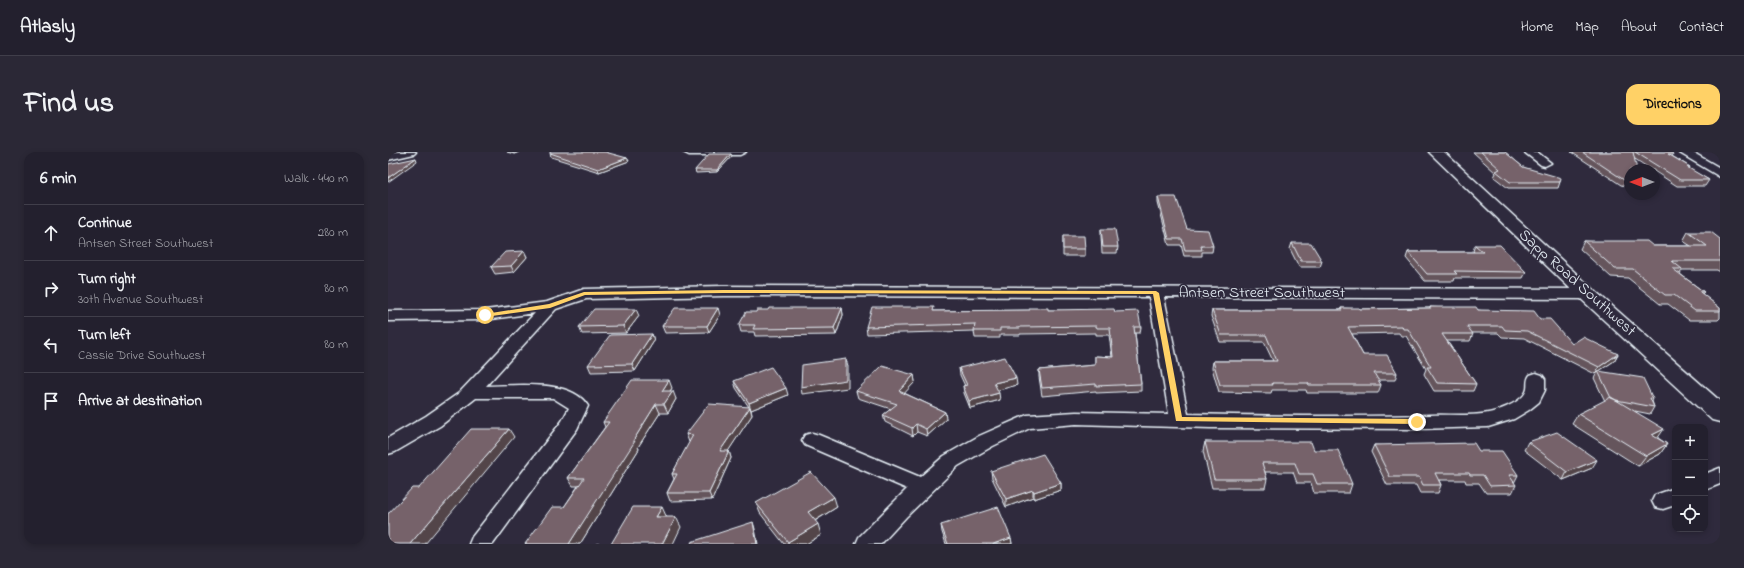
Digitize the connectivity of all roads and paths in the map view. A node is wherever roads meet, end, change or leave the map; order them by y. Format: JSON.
{"nodes":[{"id":1,"x":410,"y":152,"type":"edge"},
{"id":2,"x":689,"y":152,"type":"edge"},
{"id":3,"x":740,"y":152,"type":"edge"},
{"id":4,"x":1436,"y":152,"type":"edge"},
{"id":5,"x":1530,"y":152,"type":"edge"},
{"id":6,"x":1684,"y":152,"type":"edge"},
{"id":7,"x":388,"y":156,"type":"edge"},
{"id":8,"x":1545,"y":163,"type":"dead end"},
{"id":9,"x":1720,"y":173,"type":"edge"},
{"id":10,"x":1156,"y":293,"type":"junction"},
{"id":11,"x":1587,"y":294,"type":"junction"},
{"id":12,"x":550,"y":306,"type":"junction"},
{"id":13,"x":388,"y":316,"type":"edge"},
{"id":14,"x":1536,"y":379,"type":"dead end"},
{"id":15,"x":472,"y":392,"type":"junction"},
{"id":16,"x":1720,"y":414,"type":"edge"},
{"id":17,"x":1179,"y":419,"type":"junction"},
{"id":18,"x":812,"y":440,"type":"dead end"},
{"id":19,"x":388,"y":446,"type":"edge"},
{"id":20,"x":1720,"y":476,"type":"edge"},
{"id":21,"x":1708,"y":481,"type":"edge"},
{"id":22,"x":922,"y":487,"type":"junction"},
{"id":23,"x":480,"y":544,"type":"edge"},
{"id":24,"x":867,"y":544,"type":"edge"}],
"edges":[{"from":1,"to":7,"type":"street"},
{"from":2,"to":3,"type":"street"},
{"from":4,"to":11,"type":"street","name":"Sapp Road Southwest"},
{"from":5,"to":8,"type":"street"},
{"from":6,"to":9,"type":"street"},
{"from":10,"to":11,"type":"street","name":"Antsen Street Southwest"},
{"from":10,"to":12,"type":"street","name":"Antsen Street Southwest"},
{"from":10,"to":17,"type":"street"},
{"from":11,"to":16,"type":"street","name":"Sapp Road Southwest"},
{"from":12,"to":13,"type":"street","name":"Antsen Street Southwest"},
{"from":12,"to":15,"type":"street"},
{"from":14,"to":17,"type":"street"},
{"from":15,"to":19,"type":"street"},
{"from":15,"to":23,"type":"street"},
{"from":17,"to":22,"type":"street"},
{"from":18,"to":22,"type":"street"},
{"from":20,"to":21,"type":"street"},
{"from":22,"to":24,"type":"street"}]}
